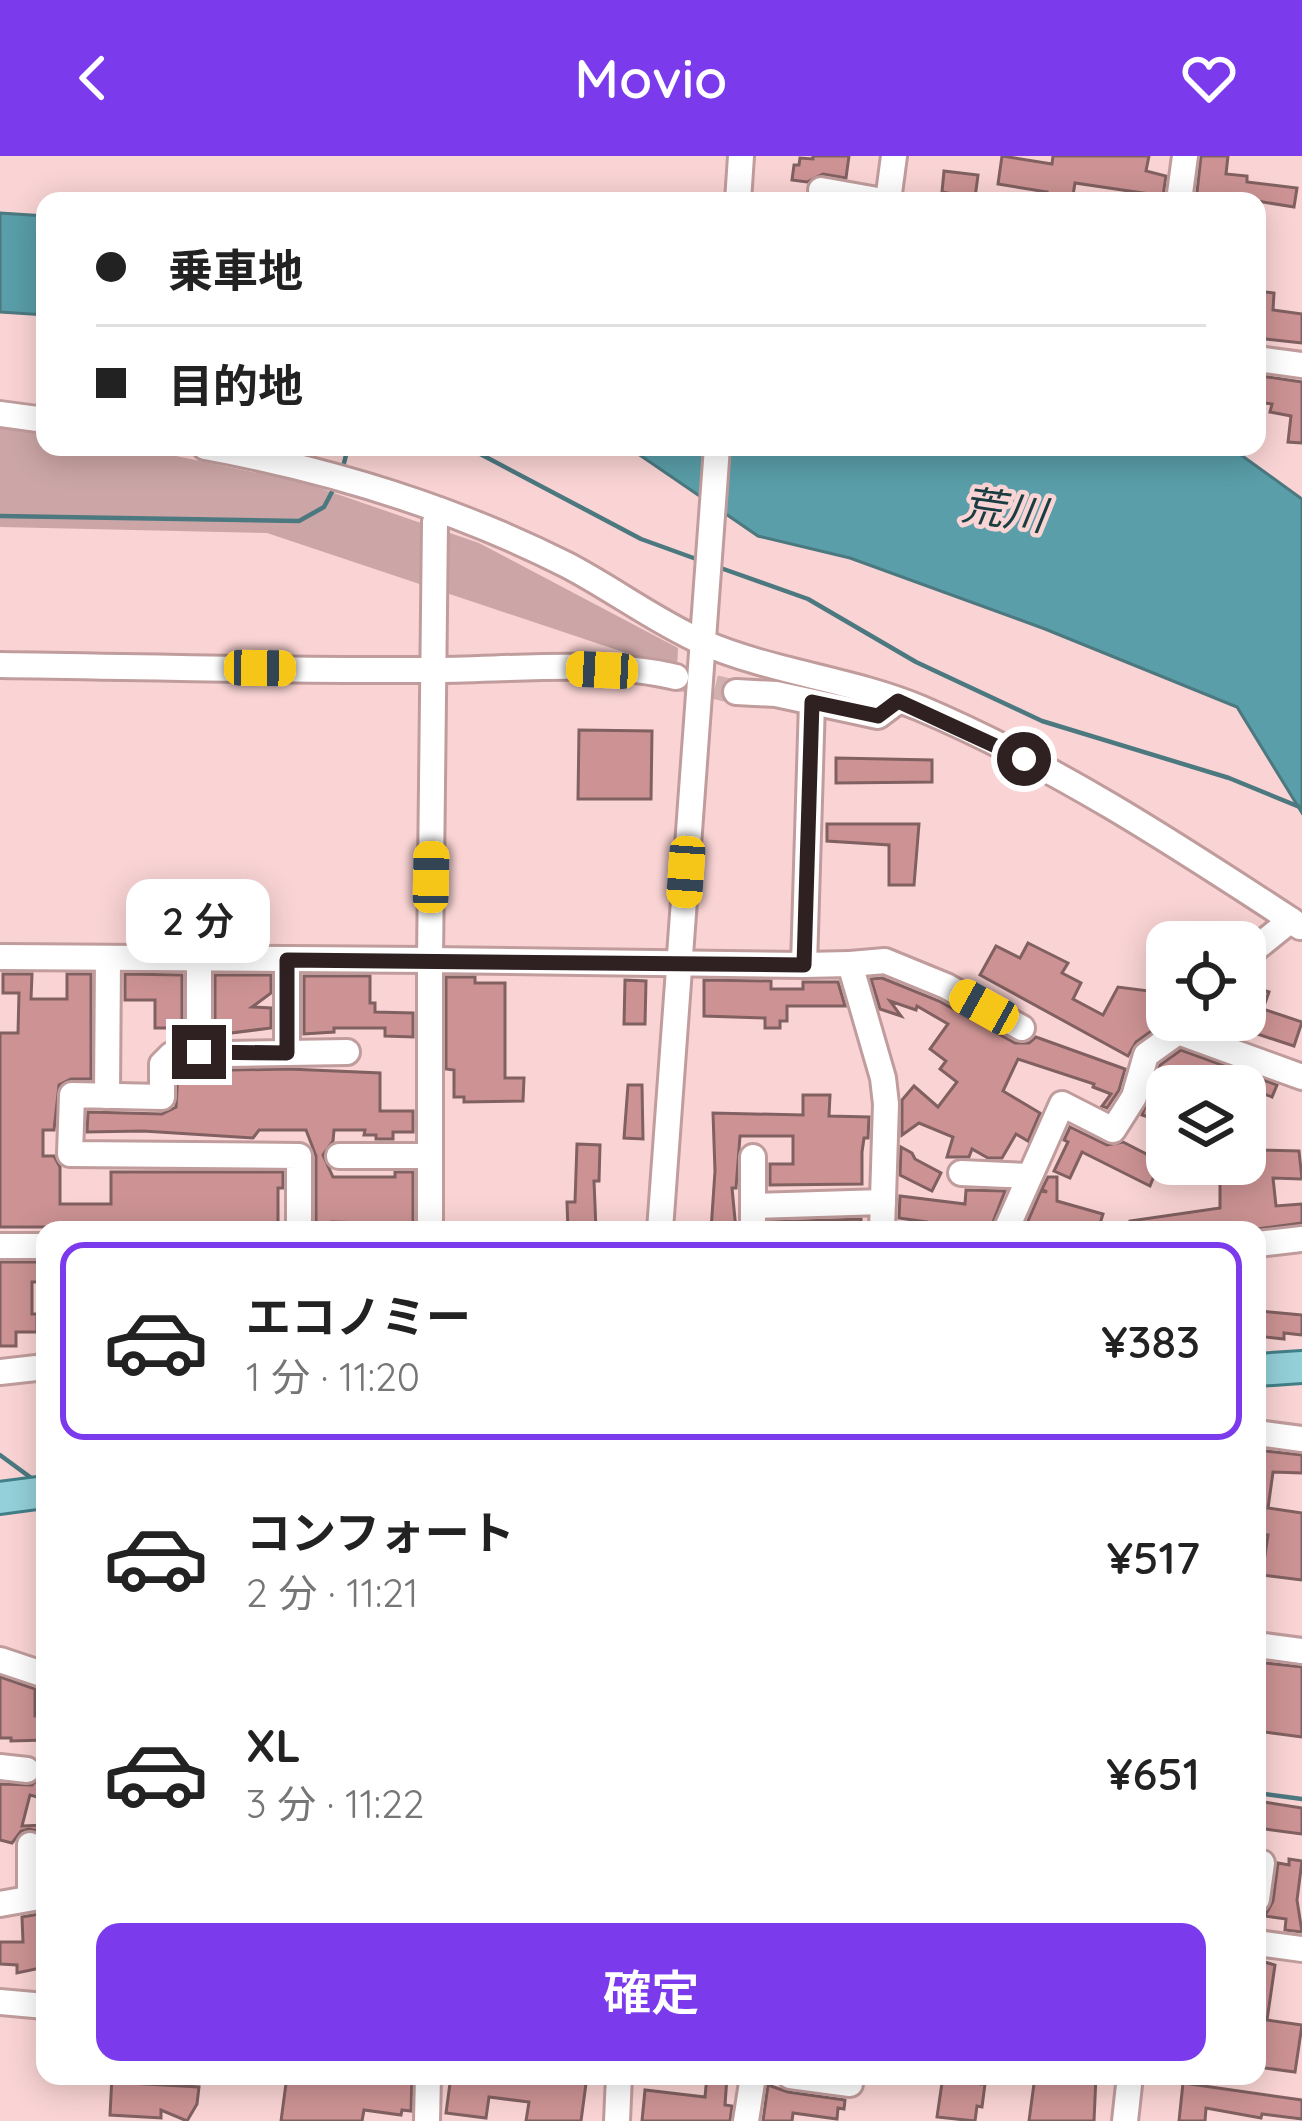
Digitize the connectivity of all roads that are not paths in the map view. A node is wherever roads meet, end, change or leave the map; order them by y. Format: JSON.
{"nodes":[{"id":1,"x":741,"y":156,"type":"edge"},
{"id":2,"x":894,"y":156,"type":"edge"},
{"id":3,"x":1185,"y":156,"type":"edge"},
{"id":4,"x":820,"y":190,"type":"dead end"},
{"id":5,"x":738,"y":192,"type":"edge"},
{"id":6,"x":832,"y":192,"type":"edge"},
{"id":7,"x":887,"y":192,"type":"edge"},
{"id":8,"x":1180,"y":192,"type":"edge"},
{"id":9,"x":1266,"y":360,"type":"edge"},
{"id":10,"x":1302,"y":365,"type":"edge"},
{"id":11,"x":0,"y":414,"type":"edge"},
{"id":12,"x":36,"y":419,"type":"edge"},
{"id":13,"x":249,"y":456,"type":"edge"},
{"id":14,"x":716,"y":456,"type":"edge"},
{"id":15,"x":439,"y":510,"type":"junction"},
{"id":16,"x":701,"y":639,"type":"junction"},
{"id":17,"x":0,"y":665,"type":"edge"},
{"id":18,"x":434,"y":670,"type":"junction"},
{"id":19,"x":676,"y":677,"type":"tunnel mouth"},
{"id":20,"x":736,"y":692,"type":"tunnel mouth"},
{"id":21,"x":898,"y":701,"type":"junction"},
{"id":22,"x":812,"y":702,"type":"junction"},
{"id":23,"x":1297,"y":924,"type":"edge"},
{"id":24,"x":1266,"y":944,"type":"edge"},
{"id":25,"x":0,"y":957,"type":"edge"},
{"id":26,"x":108,"y":958,"type":"junction"},
{"id":27,"x":199,"y":958,"type":"junction"},
{"id":28,"x":287,"y":960,"type":"junction"},
{"id":29,"x":430,"y":960,"type":"junction"},
{"id":30,"x":679,"y":964,"type":"junction"},
{"id":31,"x":850,"y":964,"type":"junction"},
{"id":32,"x":804,"y":965,"type":"junction"},
{"id":33,"x":1022,"y":1028,"type":"dead end"},
{"id":34,"x":1162,"y":1041,"type":"edge"},
{"id":35,"x":1216,"y":1041,"type":"edge"},
{"id":36,"x":199,"y":1052,"type":"junction"},
{"id":37,"x":347,"y":1052,"type":"dead end"},
{"id":38,"x":287,"y":1053,"type":"junction"},
{"id":39,"x":1302,"y":1077,"type":"edge"},
{"id":40,"x":107,"y":1096,"type":"junction"},
{"id":41,"x":339,"y":1156,"type":"dead end"},
{"id":42,"x":430,"y":1156,"type":"junction"},
{"id":43,"x":753,"y":1157,"type":"dead end"},
{"id":44,"x":961,"y":1173,"type":"dead end"},
{"id":45,"x":1028,"y":1176,"type":"junction"},
{"id":46,"x":883,"y":1202,"type":"junction"},
{"id":47,"x":753,"y":1218,"type":"edge"},
{"id":48,"x":299,"y":1221,"type":"edge"},
{"id":49,"x":430,"y":1221,"type":"edge"},
{"id":50,"x":661,"y":1221,"type":"edge"},
{"id":51,"x":882,"y":1221,"type":"edge"},
{"id":52,"x":1010,"y":1221,"type":"edge"},
{"id":53,"x":1302,"y":1239,"type":"edge"},
{"id":54,"x":1266,"y":1243,"type":"edge"},
{"id":55,"x":0,"y":1246,"type":"edge"},
{"id":56,"x":36,"y":1246,"type":"edge"},
{"id":57,"x":1302,"y":1367,"type":"edge"},
{"id":58,"x":36,"y":1368,"type":"edge"},
{"id":59,"x":1266,"y":1369,"type":"edge"},
{"id":60,"x":0,"y":1372,"type":"edge"},
{"id":61,"x":1266,"y":1434,"type":"edge"},
{"id":62,"x":1302,"y":1439,"type":"edge"},
{"id":63,"x":36,"y":1493,"type":"edge"},
{"id":64,"x":0,"y":1498,"type":"edge"},
{"id":65,"x":1266,"y":1647,"type":"edge"},
{"id":66,"x":1302,"y":1651,"type":"edge"},
{"id":67,"x":0,"y":1660,"type":"edge"},
{"id":68,"x":36,"y":1672,"type":"edge"},
{"id":69,"x":0,"y":1767,"type":"edge"},
{"id":70,"x":26,"y":1769,"type":"dead end"},
{"id":71,"x":30,"y":1845,"type":"dead end"},
{"id":72,"x":36,"y":1883,"type":"edge"},
{"id":73,"x":36,"y":1896,"type":"edge"},
{"id":74,"x":0,"y":1904,"type":"edge"},
{"id":75,"x":1266,"y":1944,"type":"edge"},
{"id":76,"x":1302,"y":1948,"type":"edge"},
{"id":77,"x":0,"y":2002,"type":"edge"},
{"id":78,"x":36,"y":2005,"type":"edge"},
{"id":79,"x":428,"y":2085,"type":"edge"},
{"id":80,"x":619,"y":2085,"type":"edge"},
{"id":81,"x":752,"y":2085,"type":"edge"},
{"id":82,"x":1129,"y":2085,"type":"edge"},
{"id":83,"x":427,"y":2121,"type":"edge"},
{"id":84,"x":617,"y":2121,"type":"edge"},
{"id":85,"x":746,"y":2121,"type":"edge"},
{"id":86,"x":1125,"y":2121,"type":"edge"}],
"edges":[{"from":1,"to":5,"type":"street"},
{"from":2,"to":7,"type":"street"},
{"from":3,"to":8,"type":"street"},
{"from":4,"to":6,"type":"street"},
{"from":9,"to":10,"type":"street"},
{"from":11,"to":12,"type":"street"},
{"from":13,"to":15,"type":"street"},
{"from":14,"to":16,"type":"street"},
{"from":15,"to":16,"type":"street"},
{"from":15,"to":18,"type":"street"},
{"from":16,"to":21,"type":"street"},
{"from":16,"to":30,"type":"street"},
{"from":17,"to":18,"type":"street"},
{"from":18,"to":19,"type":"street"},
{"from":18,"to":29,"type":"street"},
{"from":20,"to":22,"type":"street"},
{"from":21,"to":22,"type":"street"},
{"from":21,"to":23,"type":"street"},
{"from":22,"to":32,"type":"street"},
{"from":23,"to":24,"type":"street"},
{"from":25,"to":26,"type":"street"},
{"from":26,"to":27,"type":"street"},
{"from":26,"to":40,"type":"street"},
{"from":27,"to":28,"type":"street"},
{"from":27,"to":36,"type":"street"},
{"from":28,"to":29,"type":"street"},
{"from":28,"to":38,"type":"street"},
{"from":29,"to":30,"type":"street"},
{"from":29,"to":42,"type":"street"},
{"from":30,"to":32,"type":"street"},
{"from":30,"to":50,"type":"street"},
{"from":31,"to":32,"type":"street"},
{"from":31,"to":33,"type":"street"},
{"from":31,"to":46,"type":"street"},
{"from":34,"to":45,"type":"street"},
{"from":35,"to":39,"type":"street"},
{"from":36,"to":38,"type":"street"},
{"from":36,"to":40,"type":"street"},
{"from":37,"to":38,"type":"street"},
{"from":40,"to":48,"type":"street"},
{"from":41,"to":42,"type":"street"},
{"from":42,"to":49,"type":"street"},
{"from":43,"to":47,"type":"street"},
{"from":44,"to":45,"type":"street"},
{"from":45,"to":52,"type":"street"},
{"from":46,"to":47,"type":"street"},
{"from":46,"to":51,"type":"street"},
{"from":53,"to":54,"type":"street"},
{"from":55,"to":56,"type":"street"},
{"from":57,"to":59,"type":"main road"},
{"from":58,"to":60,"type":"street"},
{"from":61,"to":62,"type":"street"},
{"from":63,"to":64,"type":"main road"},
{"from":65,"to":66,"type":"street"},
{"from":67,"to":68,"type":"street"},
{"from":69,"to":70,"type":"street"},
{"from":71,"to":72,"type":"street"},
{"from":73,"to":74,"type":"street"},
{"from":75,"to":76,"type":"street"},
{"from":77,"to":78,"type":"street"},
{"from":79,"to":83,"type":"street"},
{"from":80,"to":84,"type":"street"},
{"from":81,"to":85,"type":"street"},
{"from":82,"to":86,"type":"street"}]}
